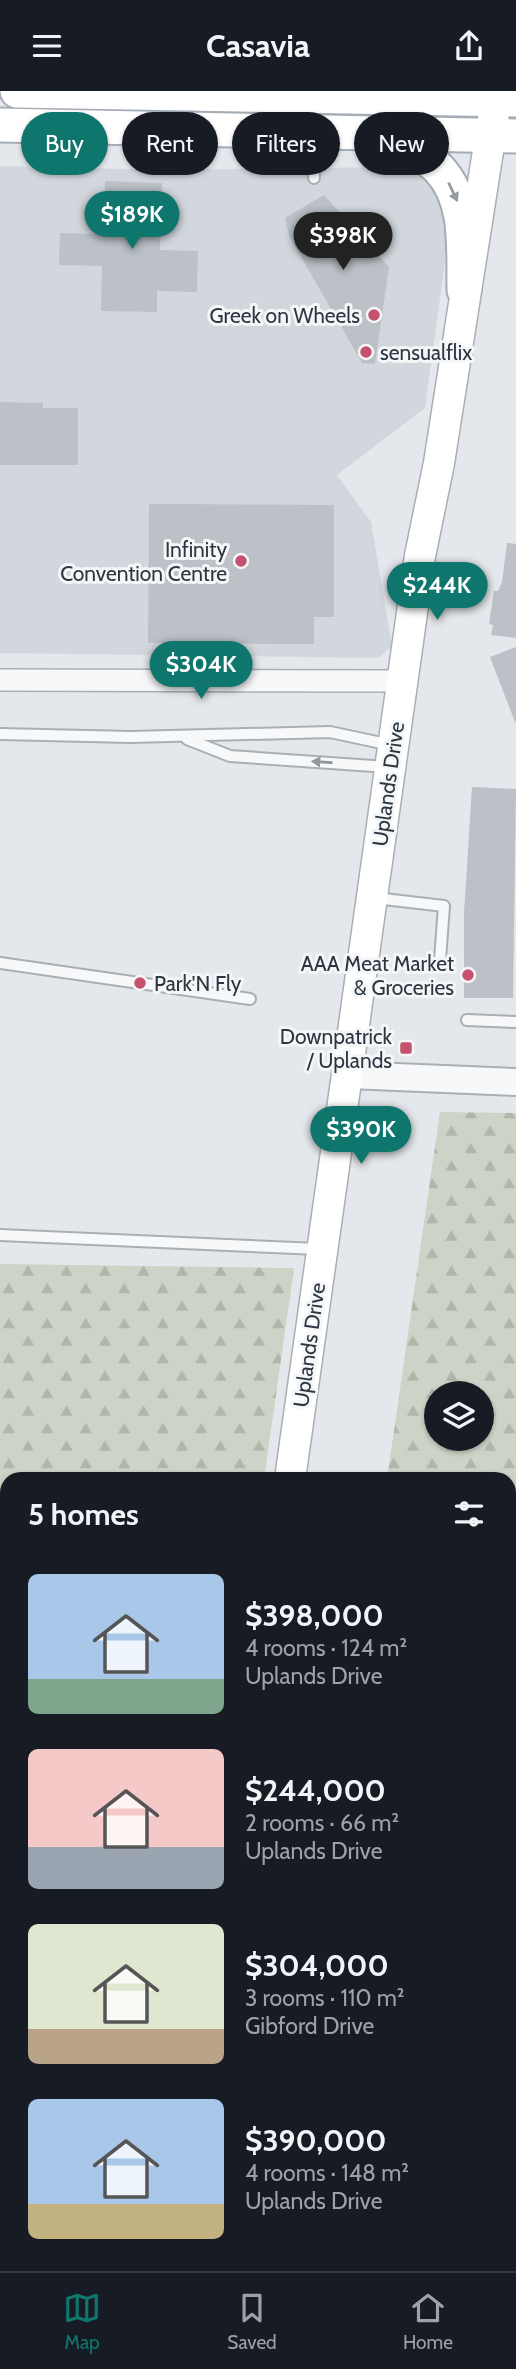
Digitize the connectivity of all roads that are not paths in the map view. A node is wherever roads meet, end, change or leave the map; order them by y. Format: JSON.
{"nodes":[{"id":1,"x":17,"y":91,"type":"edge"},
{"id":2,"x":503,"y":97,"type":"edge"},
{"id":3,"x":0,"y":125,"type":"edge"},
{"id":4,"x":232,"y":129,"type":"edge"},
{"id":5,"x":449,"y":134,"type":"edge"},
{"id":6,"x":503,"y":135,"type":"edge"},
{"id":7,"x":314,"y":175,"type":"edge"},
{"id":8,"x":442,"y":175,"type":"edge"},
{"id":9,"x":314,"y":178,"type":"dead end"},
{"id":10,"x":464,"y":290,"type":"junction"},
{"id":11,"x":0,"y":680,"type":"edge"},
{"id":12,"x":403,"y":681,"type":"junction"},
{"id":13,"x":0,"y":734,"type":"edge"},
{"id":14,"x":180,"y":736,"type":"junction"},
{"id":15,"x":392,"y":756,"type":"junction"},
{"id":16,"x":373,"y":898,"type":"junction"},
{"id":17,"x":440,"y":960,"type":"dead end"},
{"id":18,"x":0,"y":963,"type":"edge"},
{"id":19,"x":250,"y":999,"type":"dead end"},
{"id":20,"x":467,"y":1020,"type":"dead end"},
{"id":21,"x":516,"y":1022,"type":"edge"},
{"id":22,"x":349,"y":1075,"type":"junction"},
{"id":23,"x":516,"y":1082,"type":"edge"},
{"id":24,"x":0,"y":1235,"type":"edge"},
{"id":25,"x":322,"y":1249,"type":"junction"},
{"id":26,"x":291,"y":1472,"type":"edge"}],
"edges":[{"from":1,"to":2,"type":"main road"},
{"from":2,"to":6,"type":"main road","name":"Uplands Drive"},
{"from":3,"to":4,"type":"main road"},
{"from":5,"to":6,"type":"main road"},
{"from":6,"to":10,"type":"main road","name":"Uplands Drive"},
{"from":7,"to":9,"type":"lane"},
{"from":8,"to":10,"type":"main road","one_way":true},
{"from":10,"to":12,"type":"main road","name":"Uplands Drive"},
{"from":11,"to":12,"type":"street"},
{"from":12,"to":15,"type":"main road","name":"Uplands Drive"},
{"from":13,"to":14,"type":"lane"},
{"from":15,"to":14,"type":"lane","one_way":true},
{"from":14,"to":15,"type":"lane"},
{"from":15,"to":16,"type":"main road","name":"Uplands Drive"},
{"from":16,"to":17,"type":"lane"},
{"from":16,"to":22,"type":"main road","name":"Uplands Drive"},
{"from":18,"to":19,"type":"lane"},
{"from":20,"to":21,"type":"lane"},
{"from":22,"to":23,"type":"street"},
{"from":22,"to":25,"type":"main road","name":"Uplands Drive"},
{"from":24,"to":25,"type":"lane"},
{"from":25,"to":26,"type":"main road","name":"Uplands Drive"}]}
